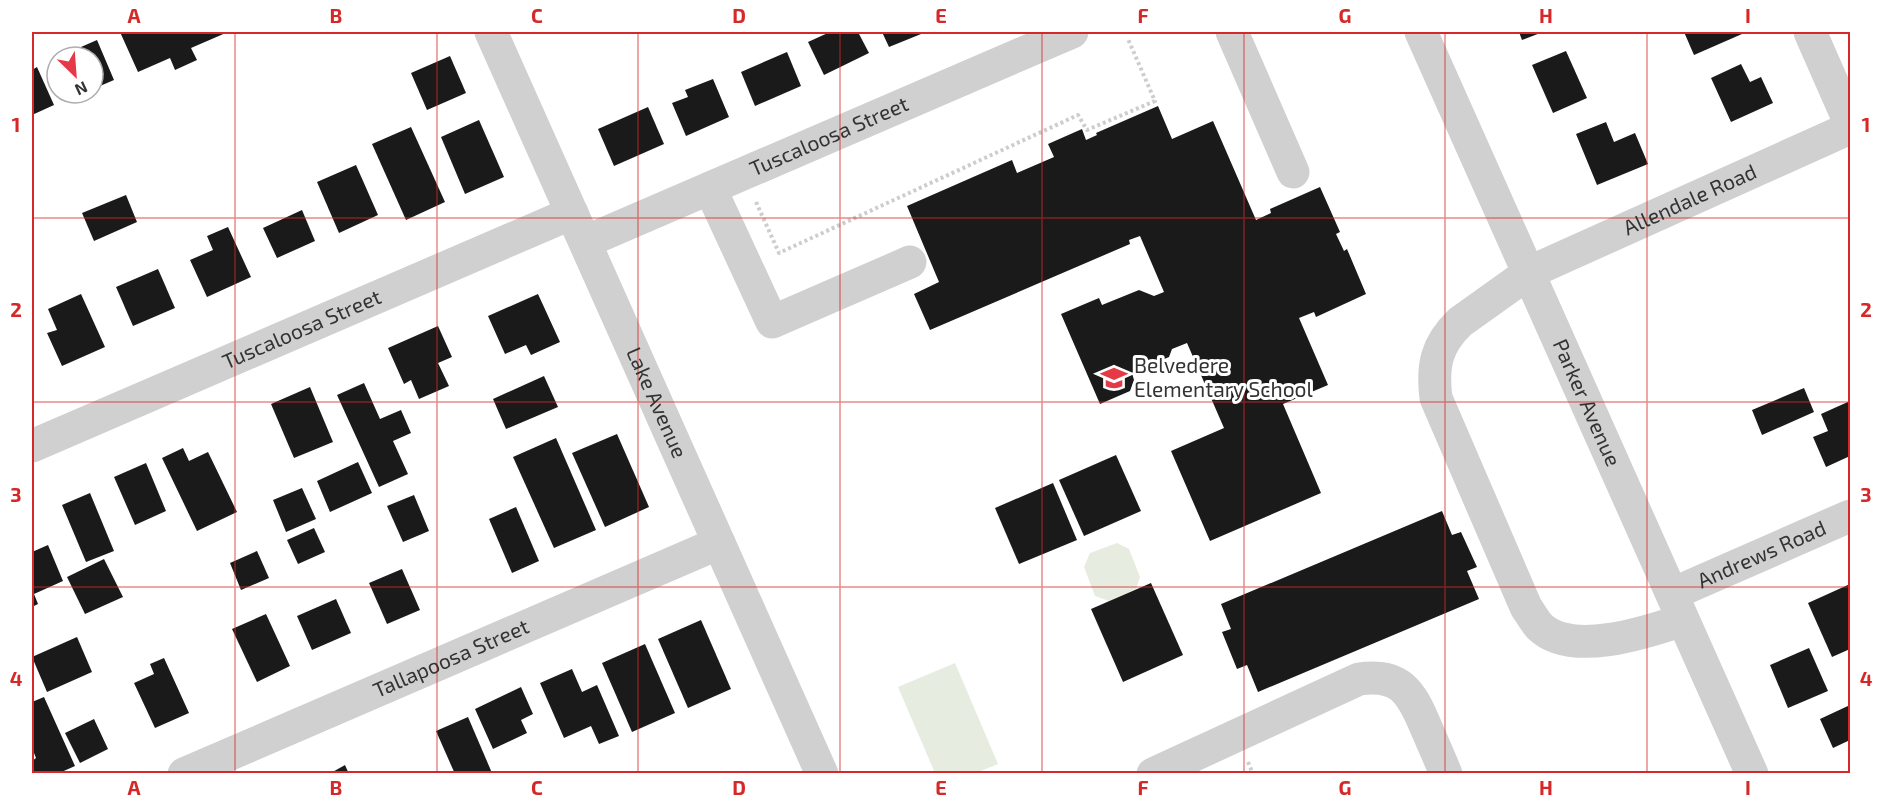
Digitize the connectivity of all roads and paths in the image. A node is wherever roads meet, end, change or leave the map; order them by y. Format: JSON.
{"nodes":[{"id":1,"x":491,"y":32,"type":"edge"},
{"id":2,"x":1072,"y":32,"type":"edge"},
{"id":3,"x":1232,"y":32,"type":"edge"},
{"id":4,"x":1421,"y":32,"type":"edge"},
{"id":5,"x":1810,"y":32,"type":"edge"},
{"id":6,"x":1128,"y":39,"type":"dead end"},
{"id":7,"x":1851,"y":123,"type":"edge"},
{"id":8,"x":1851,"y":128,"type":"edge"},
{"id":9,"x":1293,"y":172,"type":"dead end"},
{"id":10,"x":710,"y":188,"type":"junction"},
{"id":11,"x":754,"y":198,"type":"dead end"},
{"id":12,"x":578,"y":227,"type":"junction"},
{"id":13,"x":910,"y":262,"type":"dead end"},
{"id":14,"x":1530,"y":272,"type":"junction"},
{"id":15,"x":32,"y":446,"type":"edge"},
{"id":16,"x":1851,"y":516,"type":"edge"},
{"id":17,"x":719,"y":543,"type":"junction"},
{"id":18,"x":1678,"y":607,"type":"junction"},
{"id":19,"x":184,"y":774,"type":"edge"},
{"id":20,"x":822,"y":774,"type":"edge"},
{"id":21,"x":1153,"y":774,"type":"edge"},
{"id":22,"x":1446,"y":774,"type":"edge"},
{"id":23,"x":1752,"y":774,"type":"edge"}],
"edges":[{"from":1,"to":12,"type":"street","name":"Lake Avenue"},
{"from":2,"to":10,"type":"street","name":"Tuscaloosa Street"},
{"from":3,"to":9,"type":"street"},
{"from":4,"to":14,"type":"street","name":"Parker Avenue"},
{"from":5,"to":7,"type":"street"},
{"from":6,"to":11,"type":"path"},
{"from":8,"to":14,"type":"street","name":"Allendale Road"},
{"from":10,"to":12,"type":"street","name":"Tuscaloosa Street"},
{"from":10,"to":13,"type":"street"},
{"from":12,"to":15,"type":"street","name":"Tuscaloosa Street"},
{"from":12,"to":17,"type":"street","name":"Lake Avenue"},
{"from":14,"to":18,"type":"street","name":"Parker Avenue"},
{"from":14,"to":18,"type":"street","name":"Allendale Road"},
{"from":16,"to":18,"type":"street","name":"Andrews Road"},
{"from":17,"to":19,"type":"street","name":"Tallapoosa Street"},
{"from":17,"to":20,"type":"street","name":"Lake Avenue"},
{"from":18,"to":23,"type":"street","name":"Parker Avenue"},
{"from":21,"to":22,"type":"street"}]}
